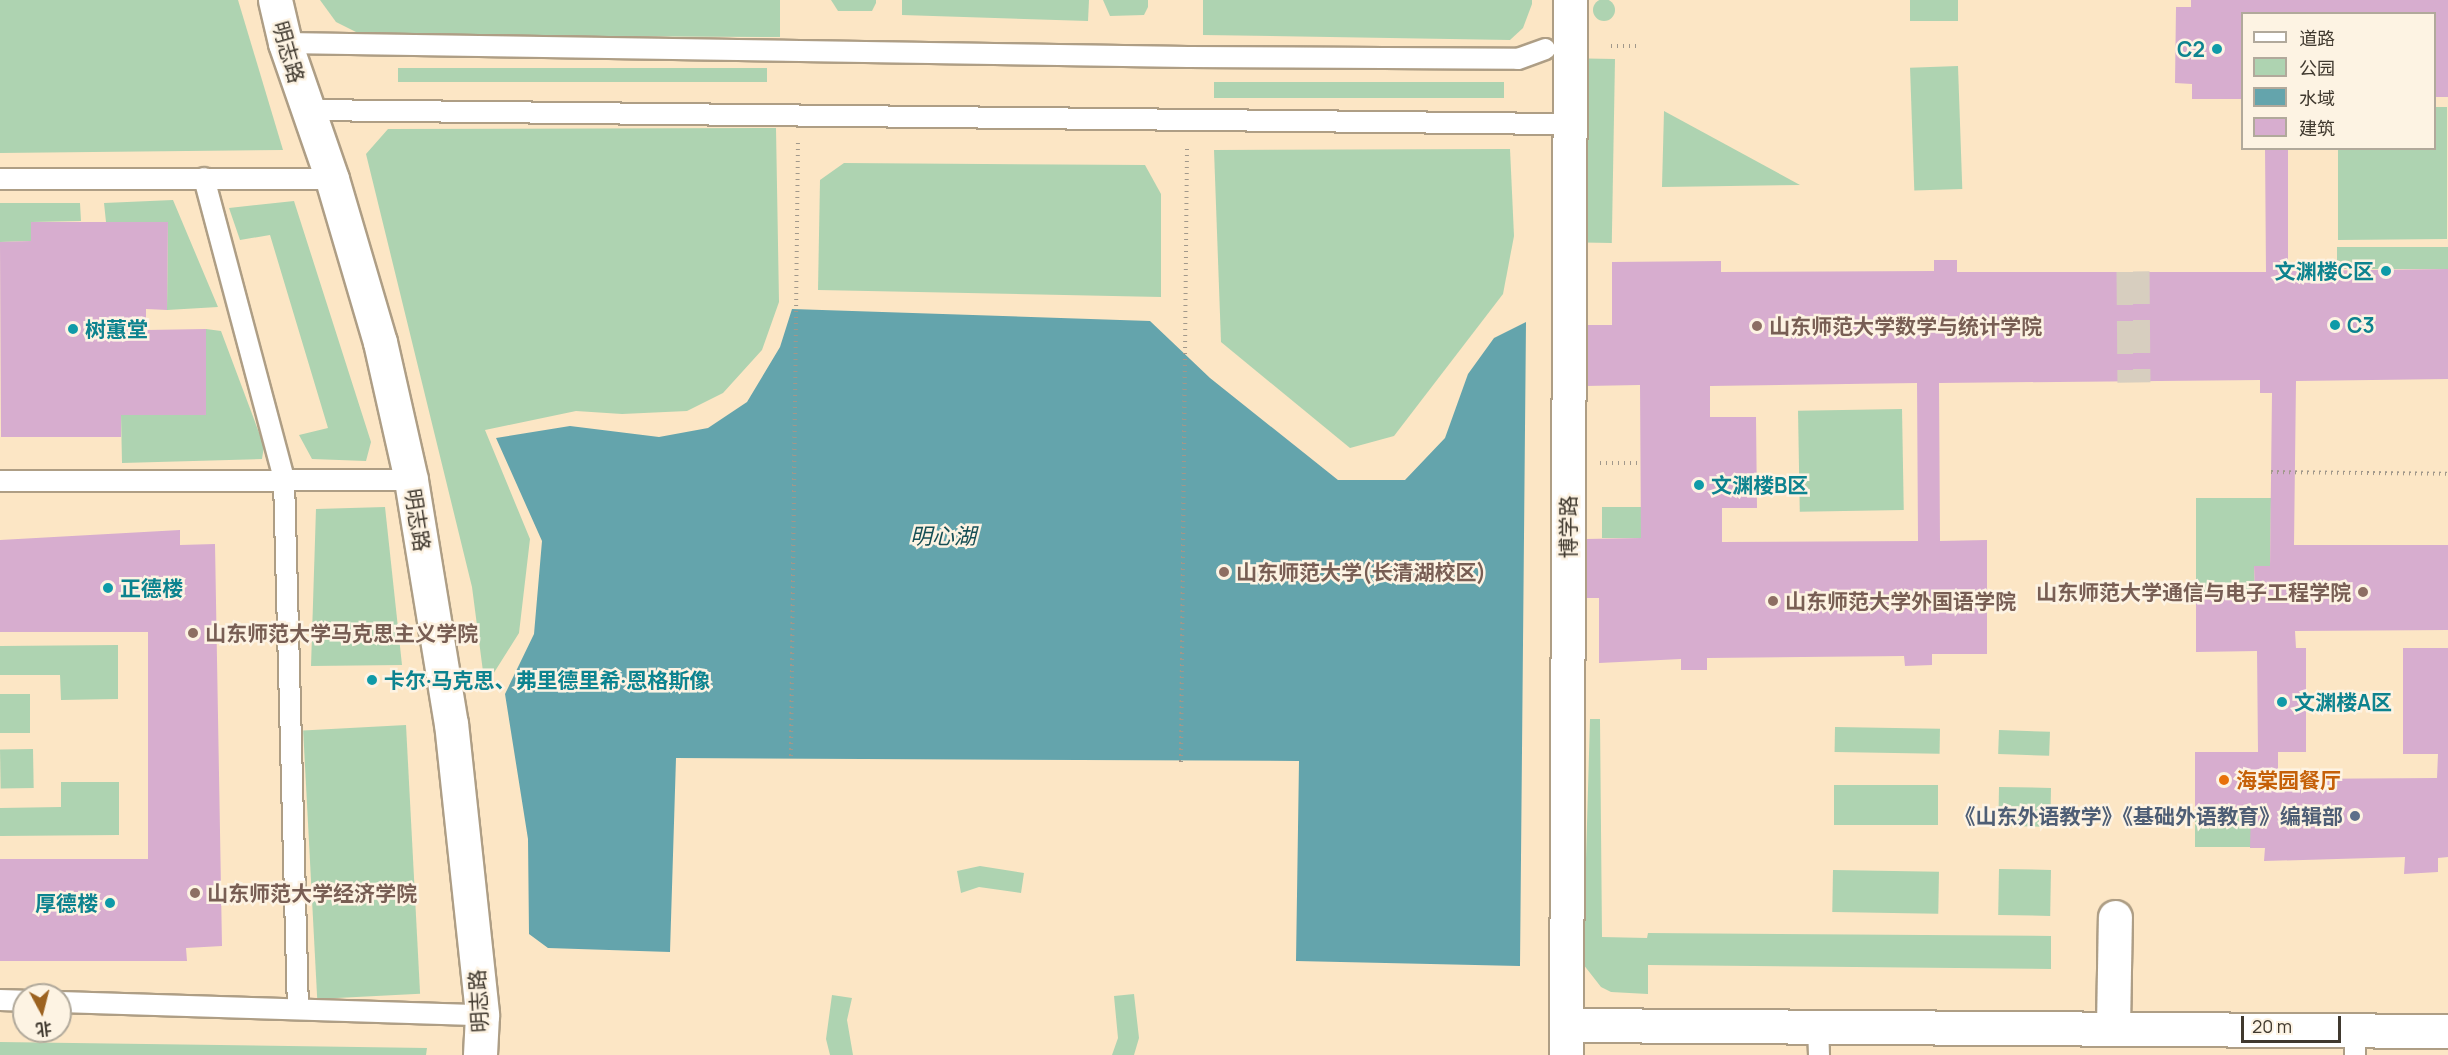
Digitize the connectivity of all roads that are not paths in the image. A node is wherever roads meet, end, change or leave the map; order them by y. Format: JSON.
{"nodes":[{"id":1,"x":275,"y":0,"type":"edge"},
{"id":2,"x":1570,"y":0,"type":"edge"},
{"id":3,"x":285,"y":43,"type":"junction"},
{"id":4,"x":1545,"y":49,"type":"dead end"},
{"id":5,"x":306,"y":110,"type":"junction"},
{"id":6,"x":1568,"y":124,"type":"junction"},
{"id":7,"x":204,"y":178,"type":"junction"},
{"id":8,"x":0,"y":179,"type":"edge"},
{"id":9,"x":332,"y":179,"type":"junction"},
{"id":10,"x":284,"y":479,"type":"junction"},
{"id":11,"x":411,"y":480,"type":"junction"},
{"id":12,"x":0,"y":482,"type":"edge"},
{"id":13,"x":2115,"y":917,"type":"dead end"},
{"id":14,"x":72,"y":1002,"type":"edge"},
{"id":15,"x":298,"y":1009,"type":"junction"},
{"id":16,"x":482,"y":1016,"type":"junction"},
{"id":17,"x":2113,"y":1028,"type":"junction"},
{"id":18,"x":2448,"y":1031,"type":"edge"},
{"id":19,"x":1566,"y":1040,"type":"edge"},
{"id":20,"x":1819,"y":1041,"type":"edge"},
{"id":21,"x":2355,"y":1042,"type":"edge"},
{"id":22,"x":480,"y":1055,"type":"edge"}],
"edges":[{"from":1,"to":3,"type":"street","name":"明志路"},
{"from":2,"to":6,"type":"street","name":"博学路"},
{"from":3,"to":4,"type":"lane"},
{"from":3,"to":5,"type":"street","name":"明志路"},
{"from":5,"to":6,"type":"lane"},
{"from":5,"to":9,"type":"street","name":"明志路"},
{"from":6,"to":19,"type":"street","name":"博学路"},
{"from":7,"to":8,"type":"lane"},
{"from":7,"to":9,"type":"lane"},
{"from":7,"to":10,"type":"lane"},
{"from":9,"to":11,"type":"street","name":"明志路"},
{"from":10,"to":11,"type":"lane"},
{"from":10,"to":12,"type":"lane"},
{"from":10,"to":15,"type":"lane"},
{"from":11,"to":16,"type":"street","name":"明志路"},
{"from":13,"to":17,"type":"street"},
{"from":14,"to":15,"type":"lane"},
{"from":15,"to":16,"type":"lane"},
{"from":16,"to":22,"type":"street","name":"明志路"},
{"from":17,"to":20,"type":"street"},
{"from":17,"to":21,"type":"street"},
{"from":18,"to":21,"type":"street"},
{"from":19,"to":20,"type":"street"}]}
